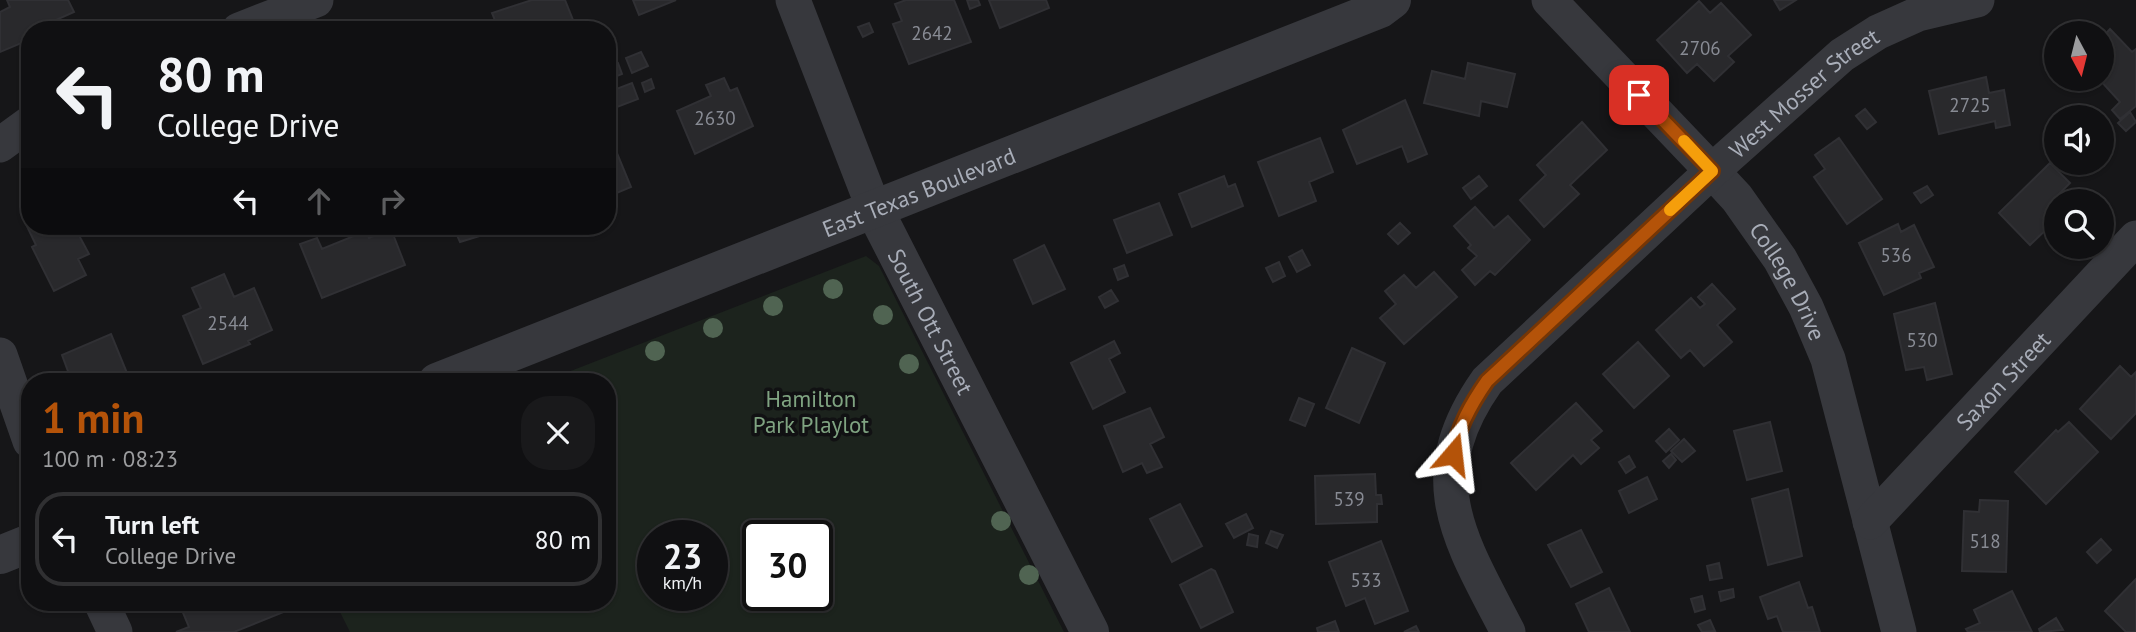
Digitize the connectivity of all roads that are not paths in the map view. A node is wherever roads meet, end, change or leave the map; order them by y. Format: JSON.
{"nodes":[{"id":1,"x":316,"y":0,"type":"edge"},
{"id":2,"x":793,"y":0,"type":"edge"},
{"id":3,"x":1549,"y":0,"type":"edge"},
{"id":4,"x":1977,"y":0,"type":"edge"},
{"id":5,"x":1391,"y":3,"type":"edge"},
{"id":6,"x":262,"y":21,"type":"edge"},
{"id":7,"x":21,"y":130,"type":"edge"},
{"id":8,"x":0,"y":145,"type":"edge"},
{"id":9,"x":1712,"y":171,"type":"junction"},
{"id":10,"x":874,"y":209,"type":"junction"},
{"id":11,"x":2136,"y":238,"type":"edge"},
{"id":12,"x":0,"y":355,"type":"edge"},
{"id":13,"x":460,"y":373,"type":"edge"},
{"id":14,"x":21,"y":416,"type":"edge"},
{"id":15,"x":1870,"y":522,"type":"junction"},
{"id":16,"x":21,"y":547,"type":"edge"},
{"id":17,"x":0,"y":555,"type":"edge"},
{"id":18,"x":104,"y":611,"type":"edge"},
{"id":19,"x":115,"y":632,"type":"edge"},
{"id":20,"x":1090,"y":632,"type":"edge"},
{"id":21,"x":1508,"y":632,"type":"edge"},
{"id":22,"x":1899,"y":632,"type":"edge"}],
"edges":[{"from":1,"to":6,"type":"street"},
{"from":2,"to":10,"type":"street","name":"South Ott Street"},
{"from":3,"to":9,"type":"street","name":"College Drive"},
{"from":4,"to":9,"type":"street","name":"West Mosser Street"},
{"from":5,"to":10,"type":"street","name":"East Texas Boulevard"},
{"from":7,"to":8,"type":"street"},
{"from":9,"to":15,"type":"street","name":"College Drive"},
{"from":9,"to":21,"type":"street","name":"West Mosser Street"},
{"from":10,"to":13,"type":"street","name":"East Texas Boulevard"},
{"from":10,"to":20,"type":"street","name":"South Ott Street"},
{"from":11,"to":15,"type":"street","name":"Saxon Street"},
{"from":12,"to":14,"type":"street"},
{"from":15,"to":22,"type":"street","name":"College Drive"},
{"from":16,"to":17,"type":"street"},
{"from":18,"to":19,"type":"street"}]}
